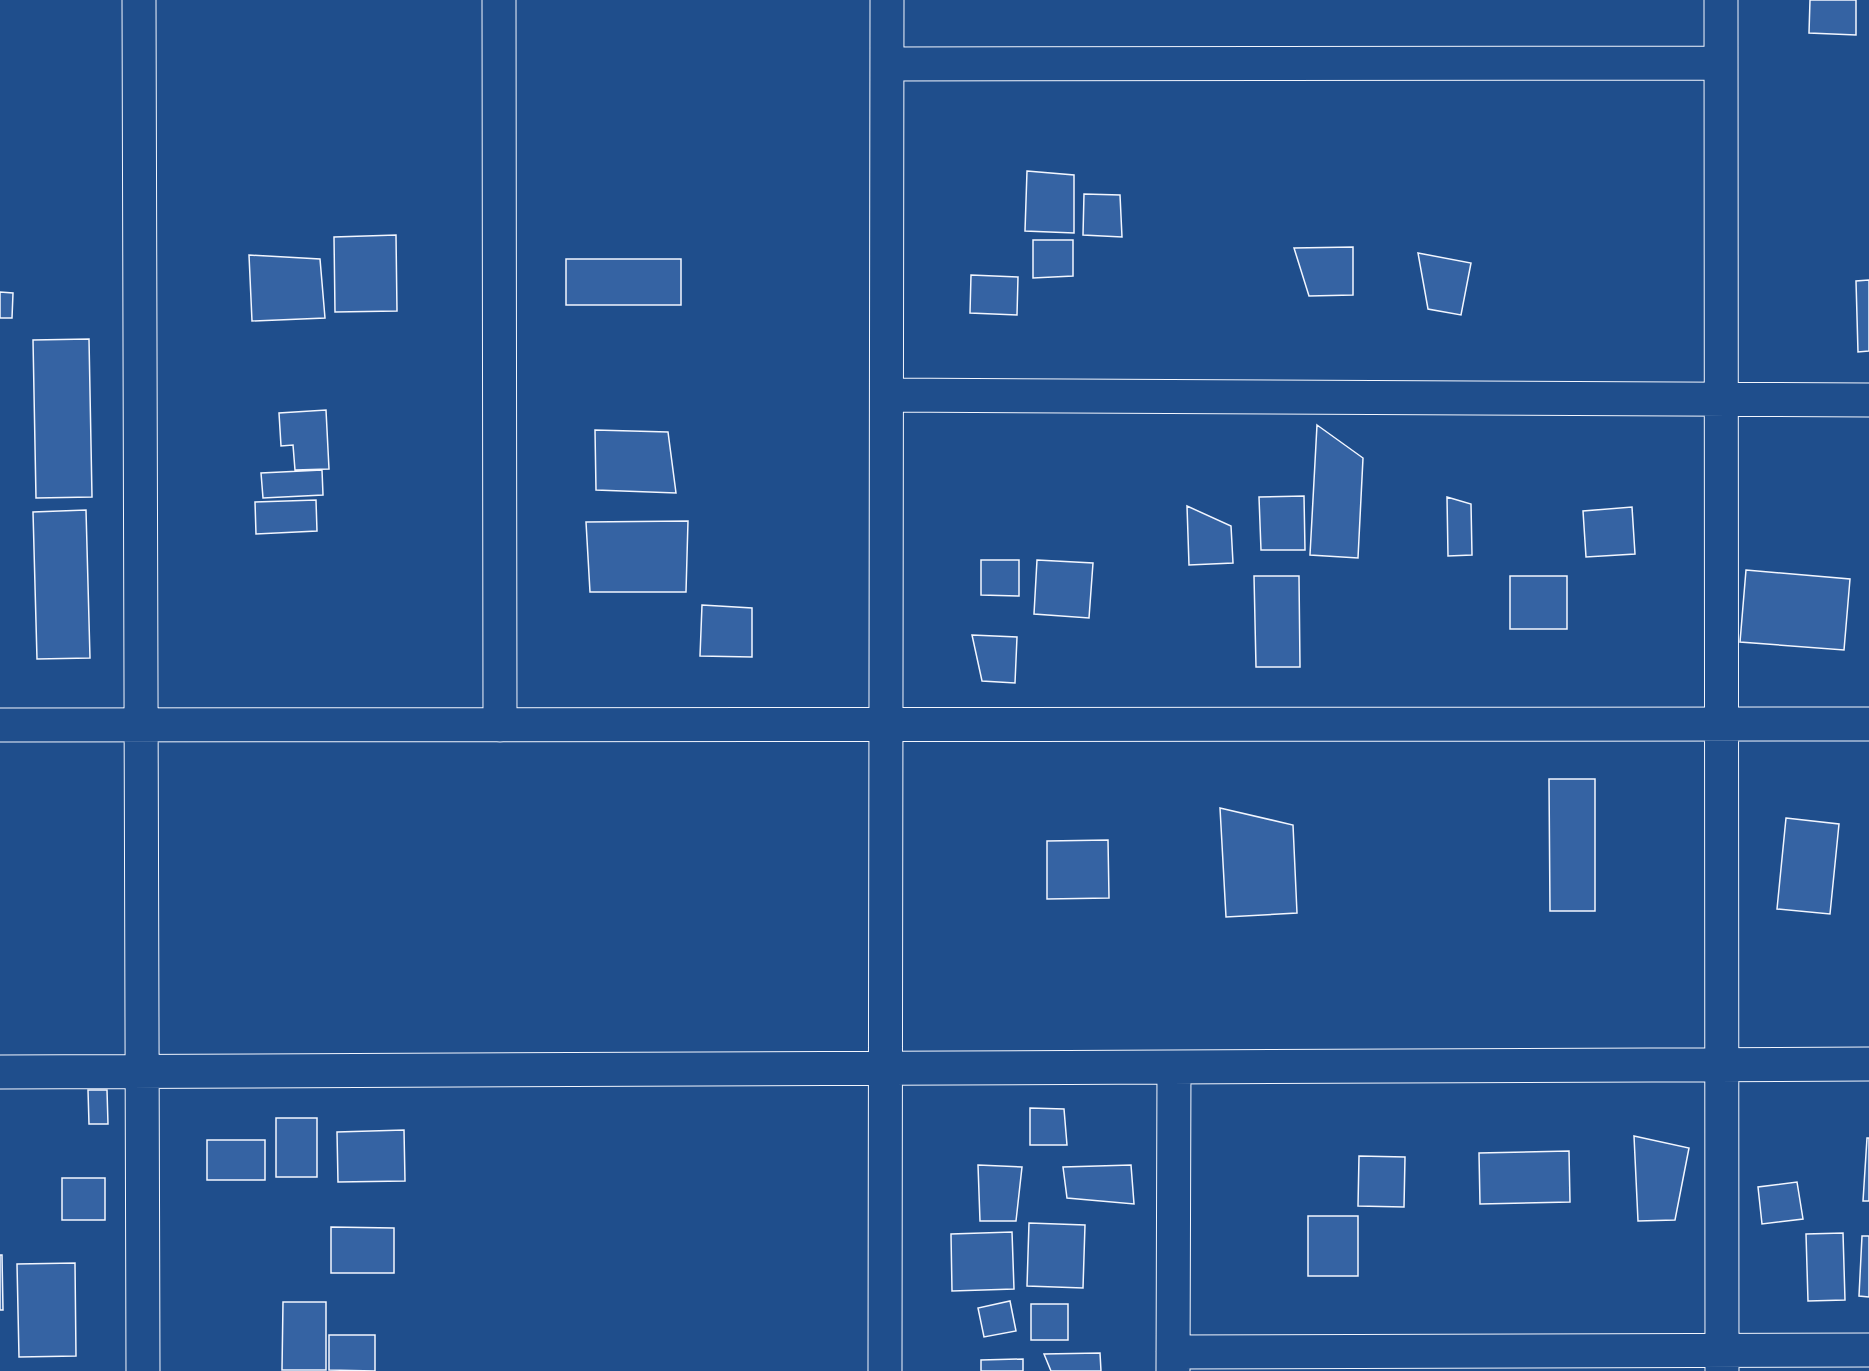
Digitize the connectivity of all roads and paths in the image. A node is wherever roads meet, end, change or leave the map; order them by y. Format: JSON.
{"nodes":[{"id":1,"x":139,"y":0,"type":"edge"},
{"id":2,"x":499,"y":0,"type":"edge"},
{"id":3,"x":887,"y":0,"type":"edge"},
{"id":4,"x":1721,"y":0,"type":"edge"},
{"id":5,"x":1721,"y":63,"type":"junction"},
{"id":6,"x":887,"y":64,"type":"junction"},
{"id":7,"x":887,"y":395,"type":"junction"},
{"id":8,"x":1721,"y":400,"type":"junction"},
{"id":9,"x":1869,"y":400,"type":"edge"},
{"id":10,"x":1721,"y":724,"type":"junction"},
{"id":11,"x":1869,"y":724,"type":"edge"},
{"id":12,"x":0,"y":725,"type":"edge"},
{"id":13,"x":141,"y":725,"type":"junction"},
{"id":14,"x":501,"y":725,"type":"junction"},
{"id":15,"x":886,"y":725,"type":"junction"},
{"id":16,"x":1869,"y":1064,"type":"edge"},
{"id":17,"x":1721,"y":1065,"type":"junction"},
{"id":18,"x":1174,"y":1067,"type":"junction"},
{"id":19,"x":885,"y":1068,"type":"junction"},
{"id":20,"x":141,"y":1071,"type":"junction"},
{"id":21,"x":0,"y":1072,"type":"edge"},
{"id":22,"x":1869,"y":1350,"type":"edge"},
{"id":23,"x":1173,"y":1361,"type":"edge"},
{"id":24,"x":1722,"y":1361,"type":"edge"},
{"id":25,"x":143,"y":1371,"type":"edge"},
{"id":26,"x":885,"y":1371,"type":"edge"}],
"edges":[{"from":1,"to":13,"type":"street"},
{"from":2,"to":14,"type":"street"},
{"from":3,"to":6,"type":"street"},
{"from":4,"to":5,"type":"street"},
{"from":5,"to":6,"type":"street"},
{"from":5,"to":8,"type":"street"},
{"from":6,"to":7,"type":"street"},
{"from":7,"to":8,"type":"street"},
{"from":7,"to":15,"type":"street"},
{"from":8,"to":9,"type":"street"},
{"from":8,"to":10,"type":"street"},
{"from":10,"to":11,"type":"street"},
{"from":10,"to":15,"type":"street"},
{"from":10,"to":17,"type":"street"},
{"from":12,"to":13,"type":"street"},
{"from":13,"to":14,"type":"street"},
{"from":13,"to":20,"type":"street"},
{"from":14,"to":15,"type":"street"},
{"from":15,"to":19,"type":"street"},
{"from":16,"to":17,"type":"street"},
{"from":17,"to":18,"type":"street"},
{"from":17,"to":24,"type":"street"},
{"from":18,"to":19,"type":"street"},
{"from":18,"to":23,"type":"street"},
{"from":19,"to":20,"type":"street"},
{"from":19,"to":26,"type":"street"},
{"from":20,"to":21,"type":"street"},
{"from":20,"to":25,"type":"street"},
{"from":22,"to":24,"type":"street"},
{"from":23,"to":24,"type":"street"}]}
